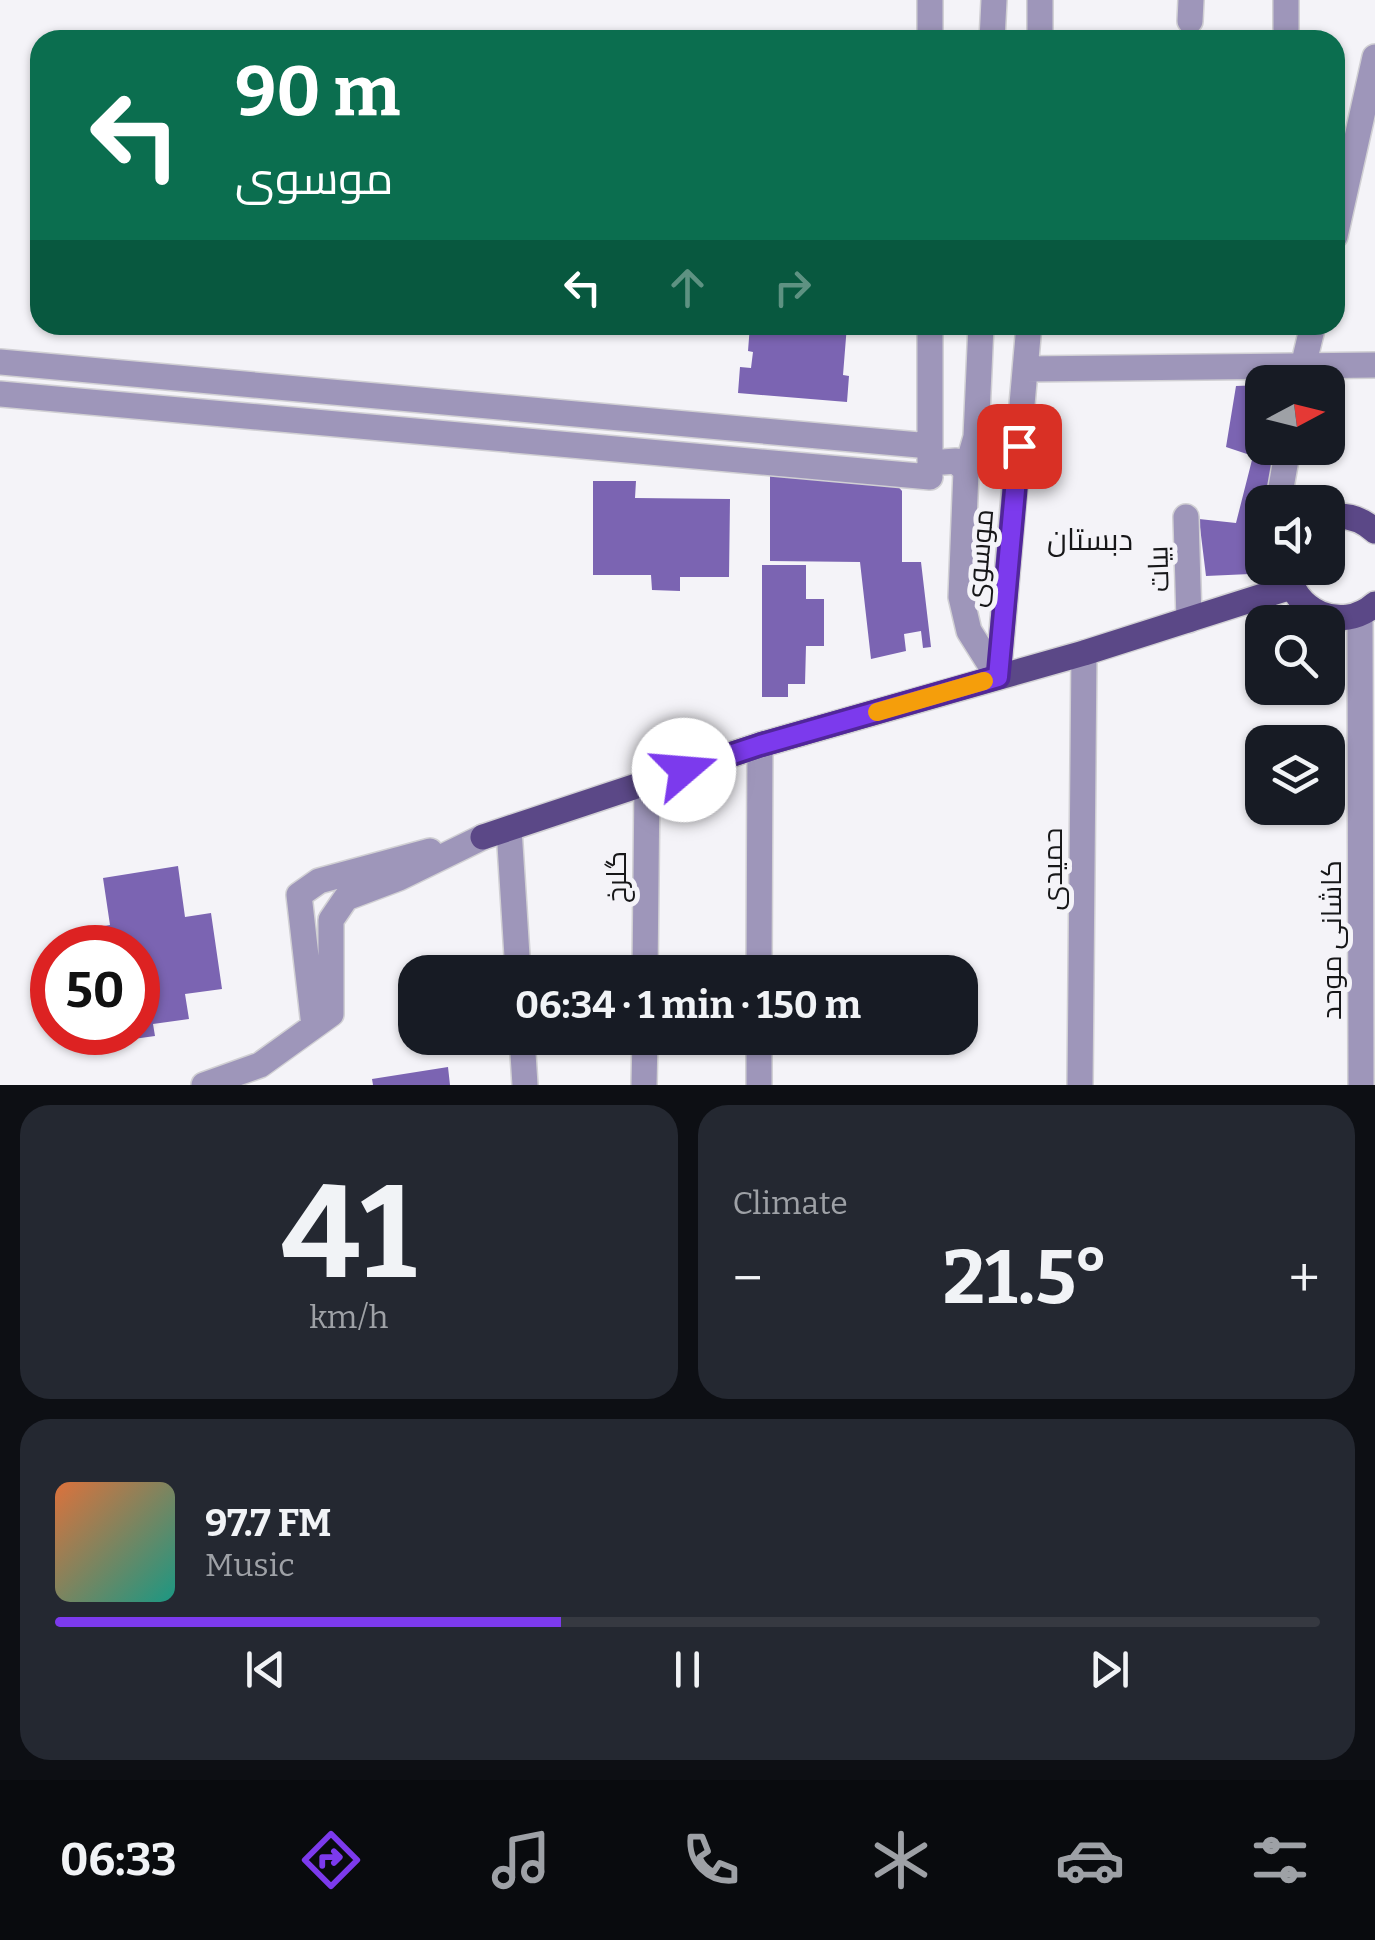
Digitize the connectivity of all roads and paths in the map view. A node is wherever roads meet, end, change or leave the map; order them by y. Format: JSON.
{"nodes":[{"id":1,"x":930,"y":0,"type":"edge"},
{"id":2,"x":994,"y":0,"type":"edge"},
{"id":3,"x":1040,"y":0,"type":"edge"},
{"id":4,"x":1286,"y":0,"type":"edge"},
{"id":5,"x":1286,"y":29,"type":"dead end"},
{"id":6,"x":930,"y":30,"type":"edge"},
{"id":7,"x":992,"y":30,"type":"edge"},
{"id":8,"x":1040,"y":30,"type":"edge"},
{"id":9,"x":1375,"y":57,"type":"edge"},
{"id":10,"x":1364,"y":160,"type":"edge"},
{"id":11,"x":1345,"y":210,"type":"edge"},
{"id":12,"x":930,"y":335,"type":"edge"},
{"id":13,"x":980,"y":335,"type":"edge"},
{"id":14,"x":1028,"y":335,"type":"edge"},
{"id":15,"x":1311,"y":335,"type":"edge"},
{"id":16,"x":0,"y":362,"type":"edge"},
{"id":17,"x":1375,"y":364,"type":"edge"},
{"id":18,"x":1303,"y":365,"type":"edge"},
{"id":19,"x":1345,"y":368,"type":"edge"},
{"id":20,"x":1026,"y":370,"type":"junction"},
{"id":21,"x":1245,"y":373,"type":"edge"},
{"id":22,"x":268,"y":386,"type":"junction"},
{"id":23,"x":0,"y":394,"type":"edge"},
{"id":24,"x":263,"y":417,"type":"junction"},
{"id":25,"x":703,"y":426,"type":"junction"},
{"id":26,"x":702,"y":457,"type":"junction"},
{"id":27,"x":930,"y":462,"type":"junction"},
{"id":28,"x":966,"y":470,"type":"junction"},
{"id":29,"x":1186,"y":517,"type":"dead end"},
{"id":30,"x":1345,"y":517,"type":"edge"},
{"id":31,"x":1375,"y":530,"type":"edge"},
{"id":32,"x":1270,"y":585,"type":"edge"},
{"id":33,"x":1293,"y":585,"type":"edge"},
{"id":34,"x":1367,"y":609,"type":"edge"},
{"id":35,"x":1189,"y":620,"type":"junction"},
{"id":36,"x":1084,"y":653,"type":"junction"},
{"id":37,"x":998,"y":677,"type":"junction"},
{"id":38,"x":760,"y":745,"type":"junction"},
{"id":39,"x":646,"y":783,"type":"junction"},
{"id":40,"x":510,"y":829,"type":"junction"},
{"id":41,"x":483,"y":838,"type":"junction"},
{"id":42,"x":517,"y":955,"type":"edge"},
{"id":43,"x":645,"y":955,"type":"edge"},
{"id":44,"x":759,"y":955,"type":"edge"},
{"id":45,"x":314,"y":1026,"type":"junction"},
{"id":46,"x":523,"y":1055,"type":"edge"},
{"id":47,"x":645,"y":1055,"type":"edge"},
{"id":48,"x":759,"y":1055,"type":"edge"},
{"id":49,"x":204,"y":1085,"type":"edge"},
{"id":50,"x":525,"y":1085,"type":"edge"},
{"id":51,"x":644,"y":1085,"type":"edge"},
{"id":52,"x":759,"y":1085,"type":"edge"},
{"id":53,"x":1080,"y":1085,"type":"edge"},
{"id":54,"x":1361,"y":1085,"type":"edge"}],
"edges":[{"from":1,"to":6,"type":"street"},
{"from":2,"to":7,"type":"street"},
{"from":3,"to":8,"type":"street"},
{"from":4,"to":5,"type":"street"},
{"from":9,"to":10,"type":"street"},
{"from":10,"to":11,"type":"street"},
{"from":12,"to":27,"type":"street"},
{"from":13,"to":28,"type":"street"},
{"from":14,"to":20,"type":"street","name":"موسوی"},
{"from":15,"to":18,"type":"street"},
{"from":16,"to":22,"type":"street"},
{"from":17,"to":19,"type":"street"},
{"from":20,"to":21,"type":"street"},
{"from":20,"to":37,"type":"street","name":"موسوی"},
{"from":22,"to":24,"type":"street"},
{"from":22,"to":25,"type":"street"},
{"from":23,"to":24,"type":"street"},
{"from":24,"to":26,"type":"street"},
{"from":25,"to":26,"type":"street"},
{"from":25,"to":27,"type":"street"},
{"from":26,"to":27,"type":"street"},
{"from":27,"to":28,"type":"street"},
{"from":28,"to":37,"type":"street"},
{"from":29,"to":35,"type":"street","name":"بیات"},
{"from":30,"to":31,"type":"main road"},
{"from":32,"to":35,"type":"main road"},
{"from":33,"to":34,"type":"main road"},
{"from":34,"to":54,"type":"street","name":"کاشانی موحد"},
{"from":35,"to":36,"type":"main road"},
{"from":36,"to":37,"type":"main road"},
{"from":36,"to":53,"type":"street","name":"حمیدی"},
{"from":37,"to":38,"type":"main road"},
{"from":38,"to":39,"type":"main road"},
{"from":38,"to":44,"type":"street"},
{"from":39,"to":40,"type":"main road"},
{"from":39,"to":43,"type":"street","name":"گلرخ"},
{"from":40,"to":41,"type":"main road"},
{"from":40,"to":42,"type":"street"},
{"from":41,"to":45,"type":"street"},
{"from":41,"to":45,"type":"street"},
{"from":45,"to":49,"type":"street"},
{"from":46,"to":50,"type":"street"},
{"from":47,"to":51,"type":"street"},
{"from":48,"to":52,"type":"street"}]}
